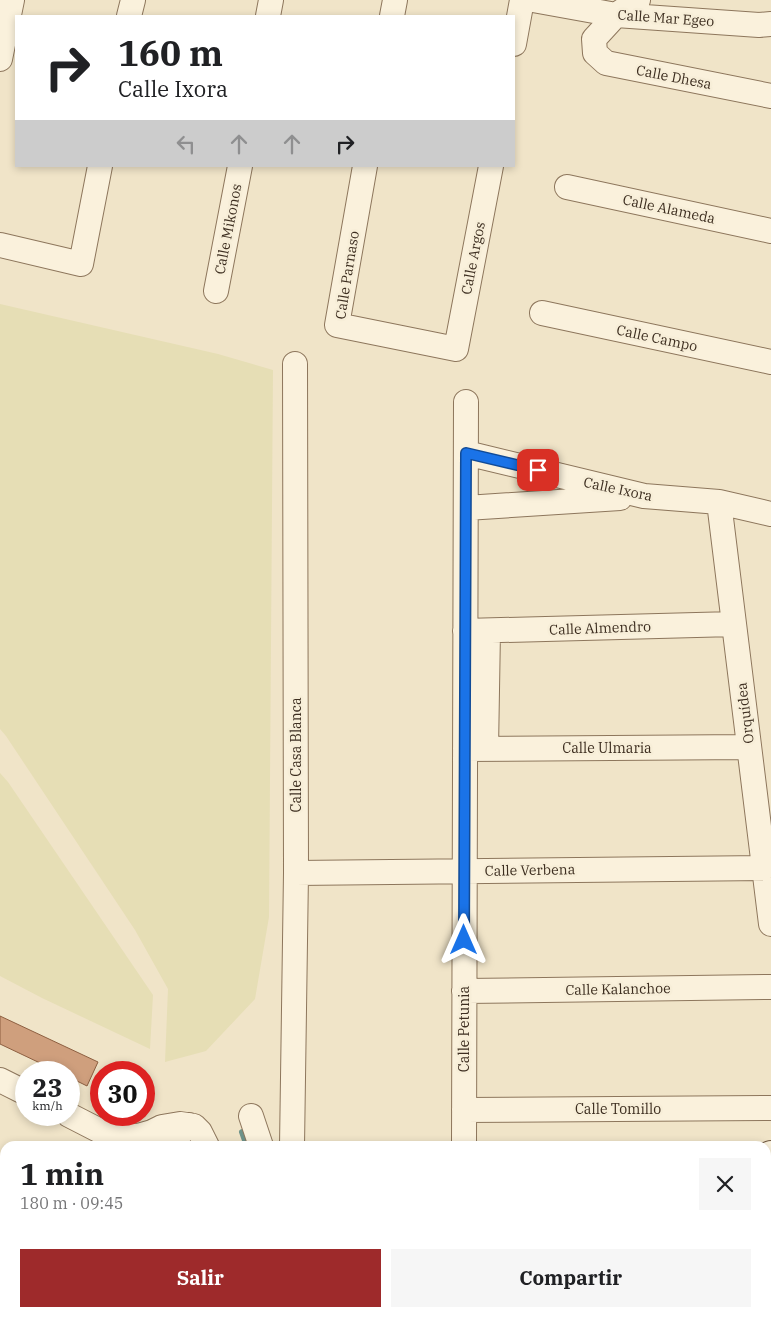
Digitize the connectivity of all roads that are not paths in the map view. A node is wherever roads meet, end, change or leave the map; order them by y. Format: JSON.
{"nodes":[{"id":1,"x":12,"y":0,"type":"edge"},
{"id":2,"x":133,"y":0,"type":"edge"},
{"id":3,"x":271,"y":0,"type":"edge"},
{"id":4,"x":395,"y":0,"type":"edge"},
{"id":5,"x":522,"y":0,"type":"edge"},
{"id":6,"x":533,"y":0,"type":"edge"},
{"id":7,"x":638,"y":0,"type":"edge"},
{"id":8,"x":130,"y":15,"type":"edge"},
{"id":9,"x":268,"y":15,"type":"edge"},
{"id":10,"x":392,"y":15,"type":"edge"},
{"id":11,"x":616,"y":15,"type":"junction"},
{"id":12,"x":771,"y":24,"type":"edge"},
{"id":13,"x":515,"y":38,"type":"edge"},
{"id":14,"x":0,"y":59,"type":"edge"},
{"id":15,"x":771,"y":96,"type":"edge"},
{"id":16,"x":100,"y":167,"type":"edge"},
{"id":17,"x":240,"y":167,"type":"edge"},
{"id":18,"x":365,"y":167,"type":"edge"},
{"id":19,"x":491,"y":167,"type":"edge"},
{"id":20,"x":567,"y":187,"type":"dead end"},
{"id":21,"x":771,"y":231,"type":"edge"},
{"id":22,"x":0,"y":245,"type":"edge"},
{"id":23,"x":216,"y":291,"type":"dead end"},
{"id":24,"x":542,"y":313,"type":"dead end"},
{"id":25,"x":456,"y":349,"type":"joint"},
{"id":26,"x":771,"y":362,"type":"edge"},
{"id":27,"x":295,"y":364,"type":"dead end"},
{"id":28,"x":466,"y":402,"type":"dead end"},
{"id":29,"x":466,"y":453,"type":"junction"},
{"id":30,"x":644,"y":496,"type":"junction"},
{"id":31,"x":719,"y":502,"type":"junction"},
{"id":32,"x":466,"y":508,"type":"junction"},
{"id":33,"x":771,"y":514,"type":"edge"},
{"id":34,"x":734,"y":624,"type":"junction"},
{"id":35,"x":477,"y":631,"type":"junction"},
{"id":36,"x":749,"y":747,"type":"junction"},
{"id":37,"x":476,"y":749,"type":"junction"},
{"id":38,"x":764,"y":868,"type":"junction"},
{"id":39,"x":465,"y":871,"type":"junction"},
{"id":40,"x":296,"y":873,"type":"junction"},
{"id":41,"x":771,"y":924,"type":"edge"},
{"id":42,"x":771,"y":987,"type":"edge"},
{"id":43,"x":464,"y":992,"type":"junction"},
{"id":44,"x":0,"y":1080,"type":"edge"},
{"id":45,"x":15,"y":1088,"type":"edge"},
{"id":46,"x":771,"y":1108,"type":"edge"},
{"id":47,"x":464,"y":1110,"type":"junction"},
{"id":48,"x":251,"y":1116,"type":"dead end"},
{"id":49,"x":80,"y":1121,"type":"edge"},
{"id":50,"x":189,"y":1125,"type":"junction"},
{"id":51,"x":133,"y":1141,"type":"edge"},
{"id":52,"x":172,"y":1141,"type":"edge"},
{"id":53,"x":204,"y":1141,"type":"edge"},
{"id":54,"x":259,"y":1141,"type":"edge"},
{"id":55,"x":292,"y":1141,"type":"edge"},
{"id":56,"x":464,"y":1141,"type":"edge"}],
"edges":[{"from":1,"to":14,"type":"street"},
{"from":2,"to":8,"type":"street"},
{"from":3,"to":9,"type":"street"},
{"from":4,"to":10,"type":"street"},
{"from":5,"to":13,"type":"street"},
{"from":6,"to":11,"type":"street","name":"Calle Mar Egeo"},
{"from":7,"to":11,"type":"street"},
{"from":11,"to":12,"type":"street","name":"Calle Mar Egeo"},
{"from":11,"to":15,"type":"street","name":"Calle Dhesa"},
{"from":16,"to":22,"type":"street"},
{"from":17,"to":23,"type":"street","name":"Calle Mikonos"},
{"from":18,"to":25,"type":"street","name":"Calle Parnaso"},
{"from":19,"to":25,"type":"street","name":"Calle Argos"},
{"from":20,"to":21,"type":"street","name":"Calle Alameda"},
{"from":24,"to":26,"type":"street","name":"Calle Campo"},
{"from":27,"to":40,"type":"street","name":"Calle Casa Blanca"},
{"from":28,"to":29,"type":"street"},
{"from":29,"to":30,"type":"street","name":"Calle Ixora"},
{"from":29,"to":32,"type":"street"},
{"from":30,"to":31,"type":"street","name":"Calle Ixora"},
{"from":30,"to":32,"type":"street"},
{"from":31,"to":33,"type":"street","name":"Calle Ixora"},
{"from":31,"to":34,"type":"street","name":"Orquídea"},
{"from":32,"to":35,"type":"street"},
{"from":34,"to":35,"type":"street","name":"Calle Almendro"},
{"from":34,"to":36,"type":"street","name":"Orquídea"},
{"from":35,"to":37,"type":"street","name":"Calle Petunia"},
{"from":36,"to":37,"type":"street","name":"Calle Ulmaria"},
{"from":36,"to":38,"type":"street","name":"Orquídea"},
{"from":37,"to":39,"type":"street","name":"Calle Petunia"},
{"from":38,"to":39,"type":"street","name":"Calle Verbena"},
{"from":38,"to":41,"type":"street","name":"Orquídea"},
{"from":39,"to":40,"type":"street","name":"Calle Verbena"},
{"from":39,"to":43,"type":"street","name":"Calle Petunia"},
{"from":40,"to":55,"type":"street","name":"Calle Casa Blanca"},
{"from":42,"to":43,"type":"street","name":"Calle Kalanchoe"},
{"from":43,"to":47,"type":"street","name":"Calle Petunia"},
{"from":44,"to":45,"type":"street"},
{"from":46,"to":47,"type":"street","name":"Calle Tomillo"},
{"from":47,"to":56,"type":"street","name":"Calle Petunia"},
{"from":48,"to":54,"type":"street"},
{"from":49,"to":51,"type":"street"},
{"from":50,"to":51,"type":"street"},
{"from":50,"to":52,"type":"street"},
{"from":50,"to":53,"type":"street"}]}
